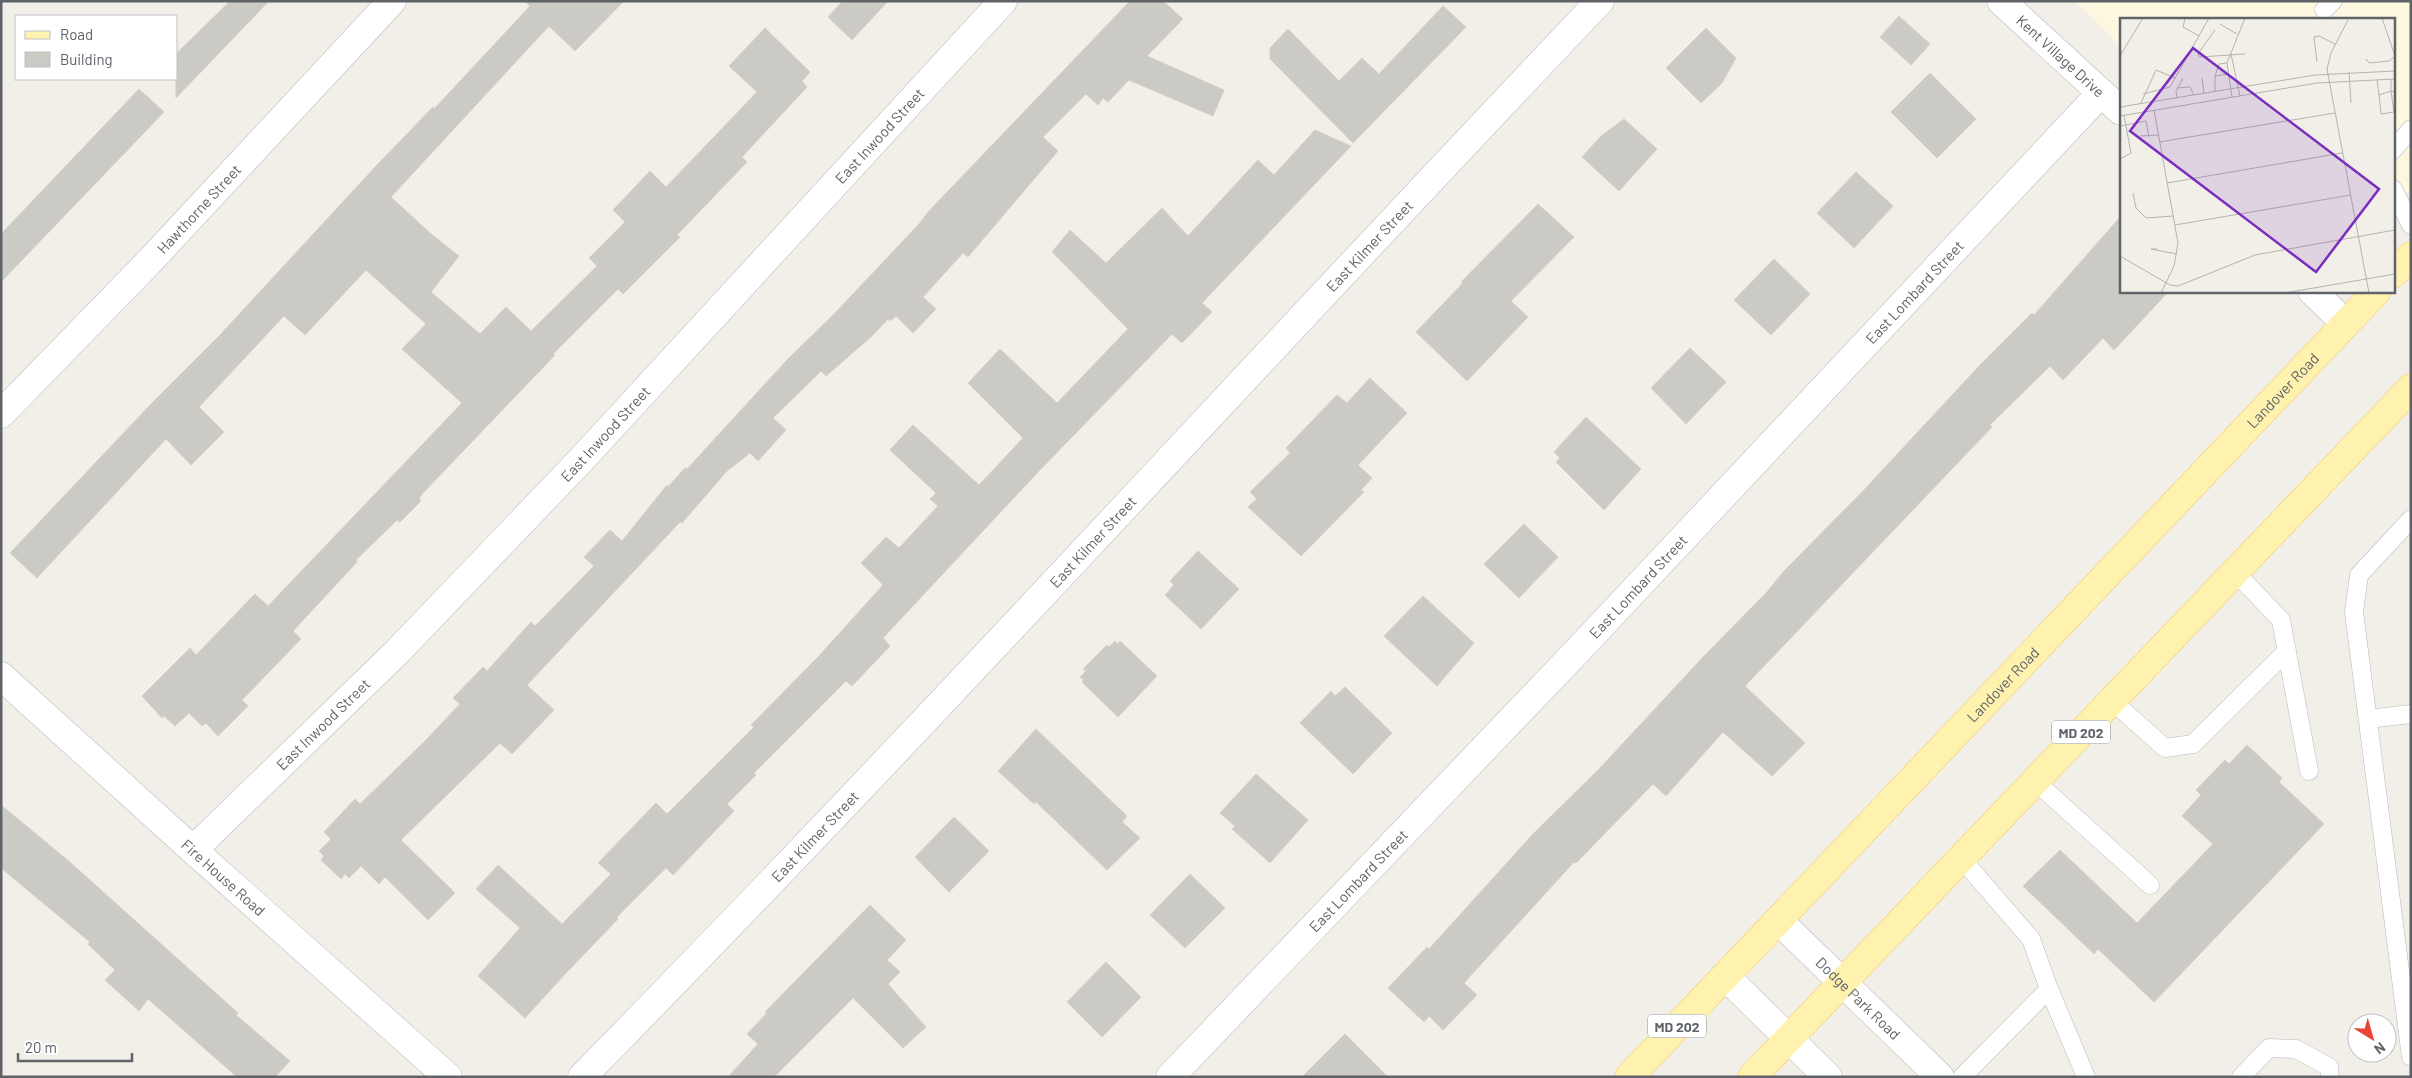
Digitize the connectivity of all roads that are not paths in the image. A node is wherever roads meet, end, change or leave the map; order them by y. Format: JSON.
{"nodes":[{"id":1,"x":392,"y":1,"type":"edge"},
{"id":2,"x":1003,"y":1,"type":"edge"},
{"id":3,"x":1600,"y":1,"type":"edge"},
{"id":4,"x":2000,"y":1,"type":"edge"},
{"id":5,"x":2101,"y":93,"type":"junction"},
{"id":6,"x":2120,"y":110,"type":"edge"},
{"id":7,"x":2411,"y":129,"type":"edge"},
{"id":8,"x":2394,"y":149,"type":"edge"},
{"id":9,"x":2394,"y":191,"type":"edge"},
{"id":10,"x":2411,"y":225,"type":"edge"},
{"id":11,"x":2411,"y":256,"type":"edge"},
{"id":12,"x":2394,"y":273,"type":"edge"},
{"id":13,"x":2313,"y":292,"type":"edge"},
{"id":14,"x":2376,"y":292,"type":"edge"},
{"id":15,"x":2346,"y":324,"type":"junction"},
{"id":16,"x":2411,"y":388,"type":"edge"},
{"id":17,"x":1,"y":414,"type":"edge"},
{"id":18,"x":2411,"y":519,"type":"edge"},
{"id":19,"x":2235,"y":572,"type":"junction"},
{"id":20,"x":2287,"y":651,"type":"junction"},
{"id":21,"x":1,"y":676,"type":"edge"},
{"id":22,"x":2112,"y":700,"type":"junction"},
{"id":23,"x":2411,"y":714,"type":"edge"},
{"id":24,"x":2368,"y":719,"type":"junction"},
{"id":25,"x":2309,"y":770,"type":"dead end"},
{"id":26,"x":2035,"y":781,"type":"junction"},
{"id":27,"x":193,"y":850,"type":"junction"},
{"id":28,"x":1961,"y":858,"type":"junction"},
{"id":29,"x":2150,"y":886,"type":"dead end"},
{"id":30,"x":1778,"y":920,"type":"junction"},
{"id":31,"x":1725,"y":976,"type":"junction"},
{"id":32,"x":1842,"y":982,"type":"junction"},
{"id":33,"x":2049,"y":989,"type":"junction"},
{"id":34,"x":1788,"y":1039,"type":"junction"},
{"id":35,"x":2411,"y":1057,"type":"edge"},
{"id":36,"x":448,"y":1077,"type":"edge"},
{"id":37,"x":582,"y":1077,"type":"edge"},
{"id":38,"x":1170,"y":1077,"type":"edge"},
{"id":39,"x":1629,"y":1077,"type":"edge"},
{"id":40,"x":1752,"y":1077,"type":"edge"},
{"id":41,"x":1828,"y":1077,"type":"edge"},
{"id":42,"x":1940,"y":1077,"type":"edge"},
{"id":43,"x":1962,"y":1077,"type":"edge"},
{"id":44,"x":2086,"y":1077,"type":"edge"},
{"id":45,"x":2241,"y":1077,"type":"edge"},
{"id":46,"x":2330,"y":1077,"type":"edge"}],
"edges":[{"from":1,"to":17,"type":"street","name":"Hawthorne Street"},
{"from":2,"to":27,"type":"street","name":"East Inwood Street"},
{"from":3,"to":37,"type":"street","name":"East Kilmer Street"},
{"from":4,"to":5,"type":"street","name":"Kent Village Drive"},
{"from":5,"to":6,"type":"street","name":"Kent Village Drive"},
{"from":5,"to":38,"type":"street","name":"East Lombard Street"},
{"from":7,"to":8,"type":"lane"},
{"from":9,"to":10,"type":"lane"},
{"from":11,"to":12,"type":"main road"},
{"from":13,"to":15,"type":"street"},
{"from":14,"to":15,"type":"main road","name":"Landover Road","number":"MD 202"},
{"from":15,"to":30,"type":"main road","name":"Landover Road","number":"MD 202"},
{"from":16,"to":19,"type":"main road","number":"MD 202"},
{"from":18,"to":24,"type":"lane"},
{"from":19,"to":20,"type":"lane"},
{"from":19,"to":22,"type":"main road","number":"MD 202"},
{"from":20,"to":22,"type":"lane"},
{"from":20,"to":25,"type":"lane"},
{"from":21,"to":27,"type":"street","name":"Fire House Road"},
{"from":22,"to":26,"type":"main road","number":"MD 202"},
{"from":23,"to":24,"type":"lane"},
{"from":24,"to":35,"type":"lane"},
{"from":26,"to":28,"type":"main road","number":"MD 202"},
{"from":26,"to":29,"type":"lane"},
{"from":27,"to":36,"type":"street","name":"Fire House Road"},
{"from":28,"to":32,"type":"main road","number":"MD 202"},
{"from":28,"to":33,"type":"lane"},
{"from":30,"to":31,"type":"main road","name":"Landover Road","number":"MD 202"},
{"from":30,"to":32,"type":"street","name":"Dodge Park Road"},
{"from":31,"to":34,"type":"street"},
{"from":31,"to":39,"type":"main road","name":"Landover Road","number":"MD 202"},
{"from":32,"to":34,"type":"main road","number":"MD 202"},
{"from":32,"to":42,"type":"street","name":"Dodge Park Road"},
{"from":33,"to":43,"type":"lane"},
{"from":33,"to":44,"type":"lane"},
{"from":34,"to":40,"type":"main road","number":"MD 202"},
{"from":34,"to":41,"type":"street"},
{"from":45,"to":46,"type":"lane"}]}
